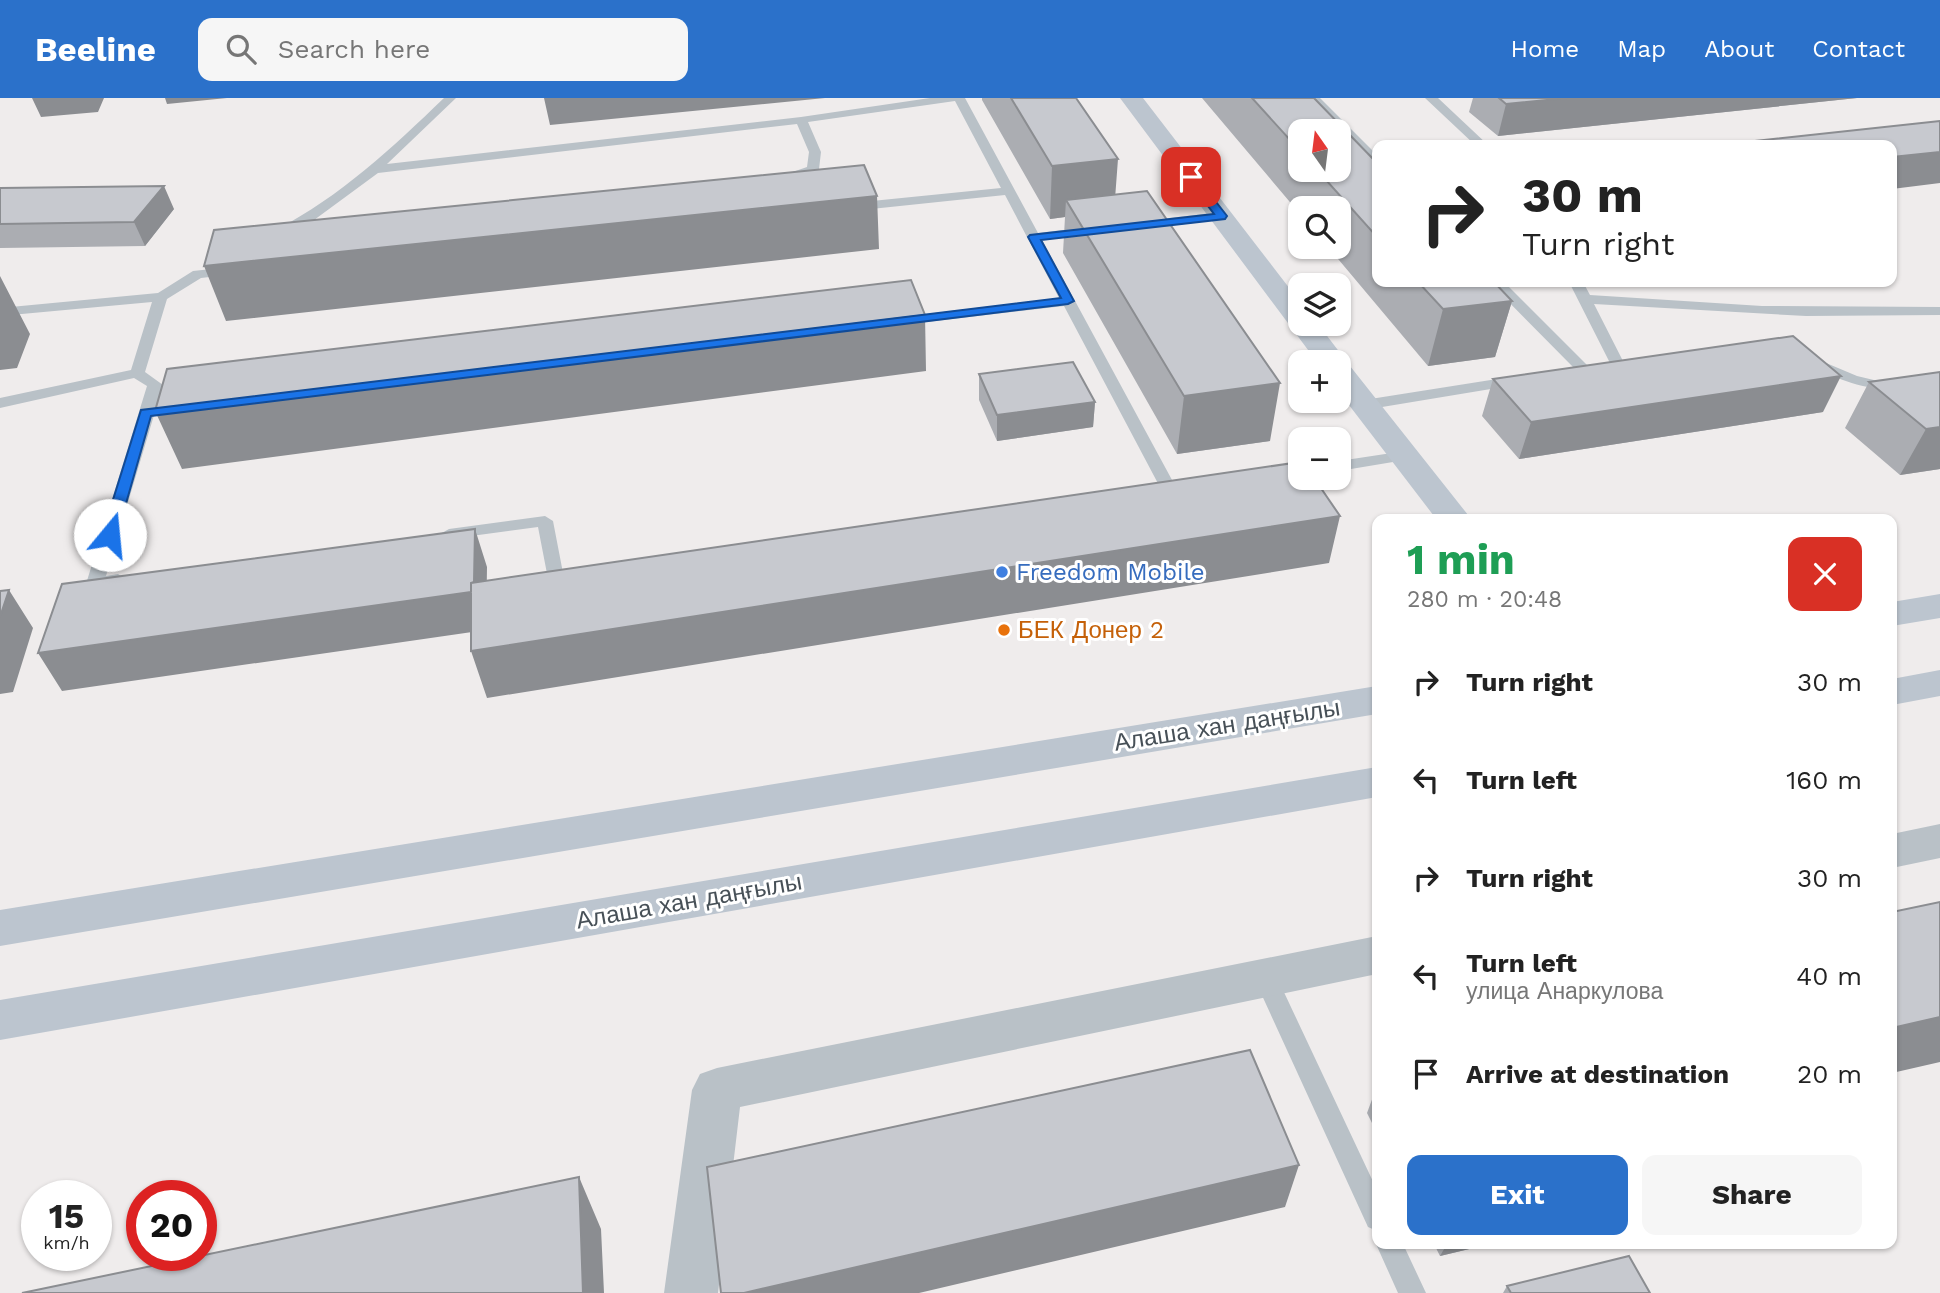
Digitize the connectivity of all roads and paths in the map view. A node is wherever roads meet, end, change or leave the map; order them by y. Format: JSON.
{"nodes":[{"id":1,"x":450,"y":98,"type":"edge"},
{"id":2,"x":957,"y":98,"type":"edge"},
{"id":3,"x":1131,"y":98,"type":"edge"},
{"id":4,"x":1314,"y":98,"type":"edge"},
{"id":5,"x":1431,"y":98,"type":"edge"},
{"id":6,"x":801,"y":120,"type":"junction"},
{"id":7,"x":1477,"y":140,"type":"edge"},
{"id":8,"x":1372,"y":157,"type":"edge"},
{"id":9,"x":378,"y":169,"type":"junction"},
{"id":10,"x":779,"y":178,"type":"edge"},
{"id":11,"x":1009,"y":191,"type":"junction"},
{"id":12,"x":844,"y":208,"type":"edge"},
{"id":13,"x":1221,"y":216,"type":"junction"},
{"id":14,"x":301,"y":223,"type":"junction"},
{"id":15,"x":325,"y":224,"type":"edge"},
{"id":16,"x":1128,"y":227,"type":"edge"},
{"id":17,"x":1101,"y":230,"type":"edge"},
{"id":18,"x":1034,"y":237,"type":"junction"},
{"id":19,"x":267,"y":240,"type":"edge"},
{"id":20,"x":232,"y":257,"type":"edge"},
{"id":21,"x":239,"y":270,"type":"edge"},
{"id":22,"x":198,"y":274,"type":"junction"},
{"id":23,"x":1503,"y":287,"type":"edge"},
{"id":24,"x":1578,"y":287,"type":"edge"},
{"id":25,"x":161,"y":297,"type":"junction"},
{"id":26,"x":1584,"y":299,"type":"junction"},
{"id":27,"x":1068,"y":301,"type":"junction"},
{"id":28,"x":1288,"y":305,"type":"edge"},
{"id":29,"x":1940,"y":311,"type":"edge"},
{"id":30,"x":0,"y":312,"type":"edge"},
{"id":31,"x":889,"y":323,"type":"edge"},
{"id":32,"x":1312,"y":336,"type":"edge"},
{"id":33,"x":1323,"y":350,"type":"edge"},
{"id":34,"x":1803,"y":358,"type":"edge"},
{"id":35,"x":1607,"y":366,"type":"junction"},
{"id":36,"x":137,"y":373,"type":"junction"},
{"id":37,"x":1940,"y":381,"type":"edge"},
{"id":38,"x":1351,"y":388,"type":"edge"},
{"id":39,"x":0,"y":403,"type":"edge"},
{"id":40,"x":1364,"y":405,"type":"junction"},
{"id":41,"x":1405,"y":456,"type":"junction"},
{"id":42,"x":1351,"y":464,"type":"edge"},
{"id":43,"x":1170,"y":491,"type":"edge"},
{"id":44,"x":1450,"y":514,"type":"edge"},
{"id":45,"x":436,"y":536,"type":"edge"},
{"id":46,"x":596,"y":574,"type":"edge"},
{"id":47,"x":136,"y":578,"type":"edge"},
{"id":48,"x":1940,"y":606,"type":"edge"},
{"id":49,"x":1897,"y":613,"type":"edge"},
{"id":50,"x":1940,"y":683,"type":"edge"},
{"id":51,"x":1897,"y":691,"type":"edge"},
{"id":52,"x":1372,"y":701,"type":"edge"},
{"id":53,"x":1372,"y":783,"type":"edge"},
{"id":54,"x":1940,"y":841,"type":"edge"},
{"id":55,"x":1897,"y":850,"type":"edge"},
{"id":56,"x":0,"y":928,"type":"edge"},
{"id":57,"x":1372,"y":956,"type":"edge"},
{"id":58,"x":1266,"y":978,"type":"junction"},
{"id":59,"x":0,"y":1020,"type":"edge"},
{"id":60,"x":1372,"y":1207,"type":"edge"},
{"id":61,"x":1392,"y":1249,"type":"edge"},
{"id":62,"x":691,"y":1293,"type":"edge"},
{"id":63,"x":1412,"y":1293,"type":"edge"}],
"edges":[{"from":1,"to":9,"type":"lane"},
{"from":2,"to":6,"type":"lane"},
{"from":2,"to":11,"type":"lane"},
{"from":3,"to":13,"type":"main road"},
{"from":4,"to":8,"type":"lane"},
{"from":5,"to":7,"type":"lane"},
{"from":6,"to":9,"type":"lane"},
{"from":6,"to":10,"type":"lane"},
{"from":9,"to":14,"type":"lane"},
{"from":11,"to":12,"type":"lane"},
{"from":11,"to":18,"type":"lane"},
{"from":13,"to":16,"type":"lane"},
{"from":13,"to":28,"type":"main road"},
{"from":14,"to":15,"type":"lane"},
{"from":14,"to":19,"type":"lane"},
{"from":17,"to":18,"type":"lane"},
{"from":18,"to":27,"type":"lane"},
{"from":20,"to":22,"type":"lane"},
{"from":21,"to":22,"type":"lane"},
{"from":22,"to":25,"type":"lane"},
{"from":23,"to":35,"type":"lane"},
{"from":24,"to":26,"type":"lane"},
{"from":25,"to":30,"type":"lane"},
{"from":25,"to":36,"type":"lane"},
{"from":26,"to":29,"type":"lane"},
{"from":26,"to":35,"type":"lane"},
{"from":27,"to":31,"type":"lane"},
{"from":27,"to":43,"type":"lane"},
{"from":32,"to":33,"type":"main road"},
{"from":34,"to":37,"type":"lane"},
{"from":35,"to":40,"type":"lane"},
{"from":36,"to":39,"type":"lane"},
{"from":36,"to":47,"type":"lane"},
{"from":38,"to":40,"type":"main road"},
{"from":40,"to":41,"type":"main road"},
{"from":41,"to":42,"type":"lane"},
{"from":41,"to":44,"type":"main road"},
{"from":45,"to":46,"type":"lane"},
{"from":48,"to":49,"type":"main road"},
{"from":50,"to":51,"type":"main road"},
{"from":52,"to":56,"type":"main road","name":"Алаша хан даңғылы"},
{"from":53,"to":59,"type":"main road","name":"Алаша хан даңғылы"},
{"from":54,"to":55,"type":"street"},
{"from":57,"to":58,"type":"street"},
{"from":58,"to":60,"type":"lane"},
{"from":58,"to":62,"type":"street"},
{"from":61,"to":63,"type":"lane"}]}
